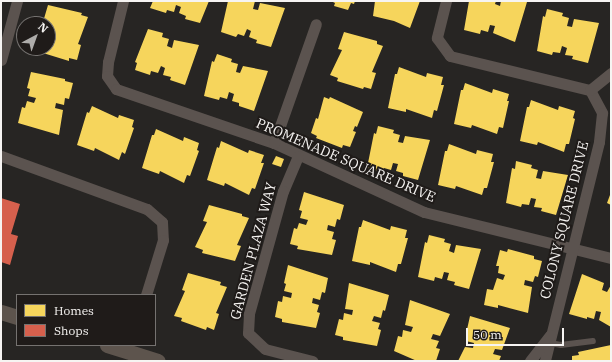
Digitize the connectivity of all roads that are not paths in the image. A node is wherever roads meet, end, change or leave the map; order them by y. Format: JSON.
{"nodes":[{"id":1,"x":17,"y":1,"type":"edge"},
{"id":2,"x":123,"y":1,"type":"edge"},
{"id":3,"x":446,"y":1,"type":"edge"},
{"id":4,"x":316,"y":24,"type":"dead end"},
{"id":5,"x":1,"y":60,"type":"edge"},
{"id":6,"x":611,"y":73,"type":"edge"},
{"id":7,"x":590,"y":90,"type":"junction"},
{"id":8,"x":606,"y":111,"type":"edge"},
{"id":9,"x":274,"y":143,"type":"junction"},
{"id":10,"x":1,"y":156,"type":"edge"},
{"id":11,"x":298,"y":156,"type":"junction"},
{"id":12,"x":573,"y":247,"type":"junction"},
{"id":13,"x":611,"y":258,"type":"edge"},
{"id":14,"x":146,"y":294,"type":"edge"},
{"id":15,"x":1,"y":312,"type":"edge"},
{"id":16,"x":16,"y":317,"type":"edge"},
{"id":17,"x":551,"y":338,"type":"junction"},
{"id":18,"x":593,"y":341,"type":"dead end"},
{"id":19,"x":110,"y":346,"type":"edge"},
{"id":20,"x":128,"y":352,"type":"edge"},
{"id":21,"x":158,"y":361,"type":"edge"},
{"id":22,"x":312,"y":361,"type":"edge"},
{"id":23,"x":530,"y":361,"type":"edge"},
{"id":24,"x":545,"y":361,"type":"edge"}],
"edges":[{"from":1,"to":5,"type":"street"},
{"from":2,"to":9,"type":"street","name":"PROMENADE SQUARE DRIVE"},
{"from":3,"to":7,"type":"street"},
{"from":4,"to":9,"type":"street"},
{"from":6,"to":7,"type":"street"},
{"from":7,"to":8,"type":"street","name":"COLONY SQUARE DRIVE"},
{"from":8,"to":12,"type":"street","name":"COLONY SQUARE DRIVE"},
{"from":9,"to":11,"type":"street","name":"PROMENADE SQUARE DRIVE"},
{"from":10,"to":14,"type":"street"},
{"from":11,"to":12,"type":"street","name":"PROMENADE SQUARE DRIVE"},
{"from":11,"to":22,"type":"street","name":"GARDEN PLAZA WAY"},
{"from":12,"to":13,"type":"street","name":"PROMENADE SQUARE DRIVE"},
{"from":12,"to":17,"type":"street","name":"COLONY SQUARE DRIVE"},
{"from":15,"to":16,"type":"main road"},
{"from":17,"to":18,"type":"lane"},
{"from":17,"to":23,"type":"street","name":"COLONY SQUARE DRIVE"},
{"from":17,"to":24,"type":"street","name":"COLONY SQUARE DRIVE"},
{"from":19,"to":20,"type":"main road"},
{"from":20,"to":21,"type":"main road"}]}
